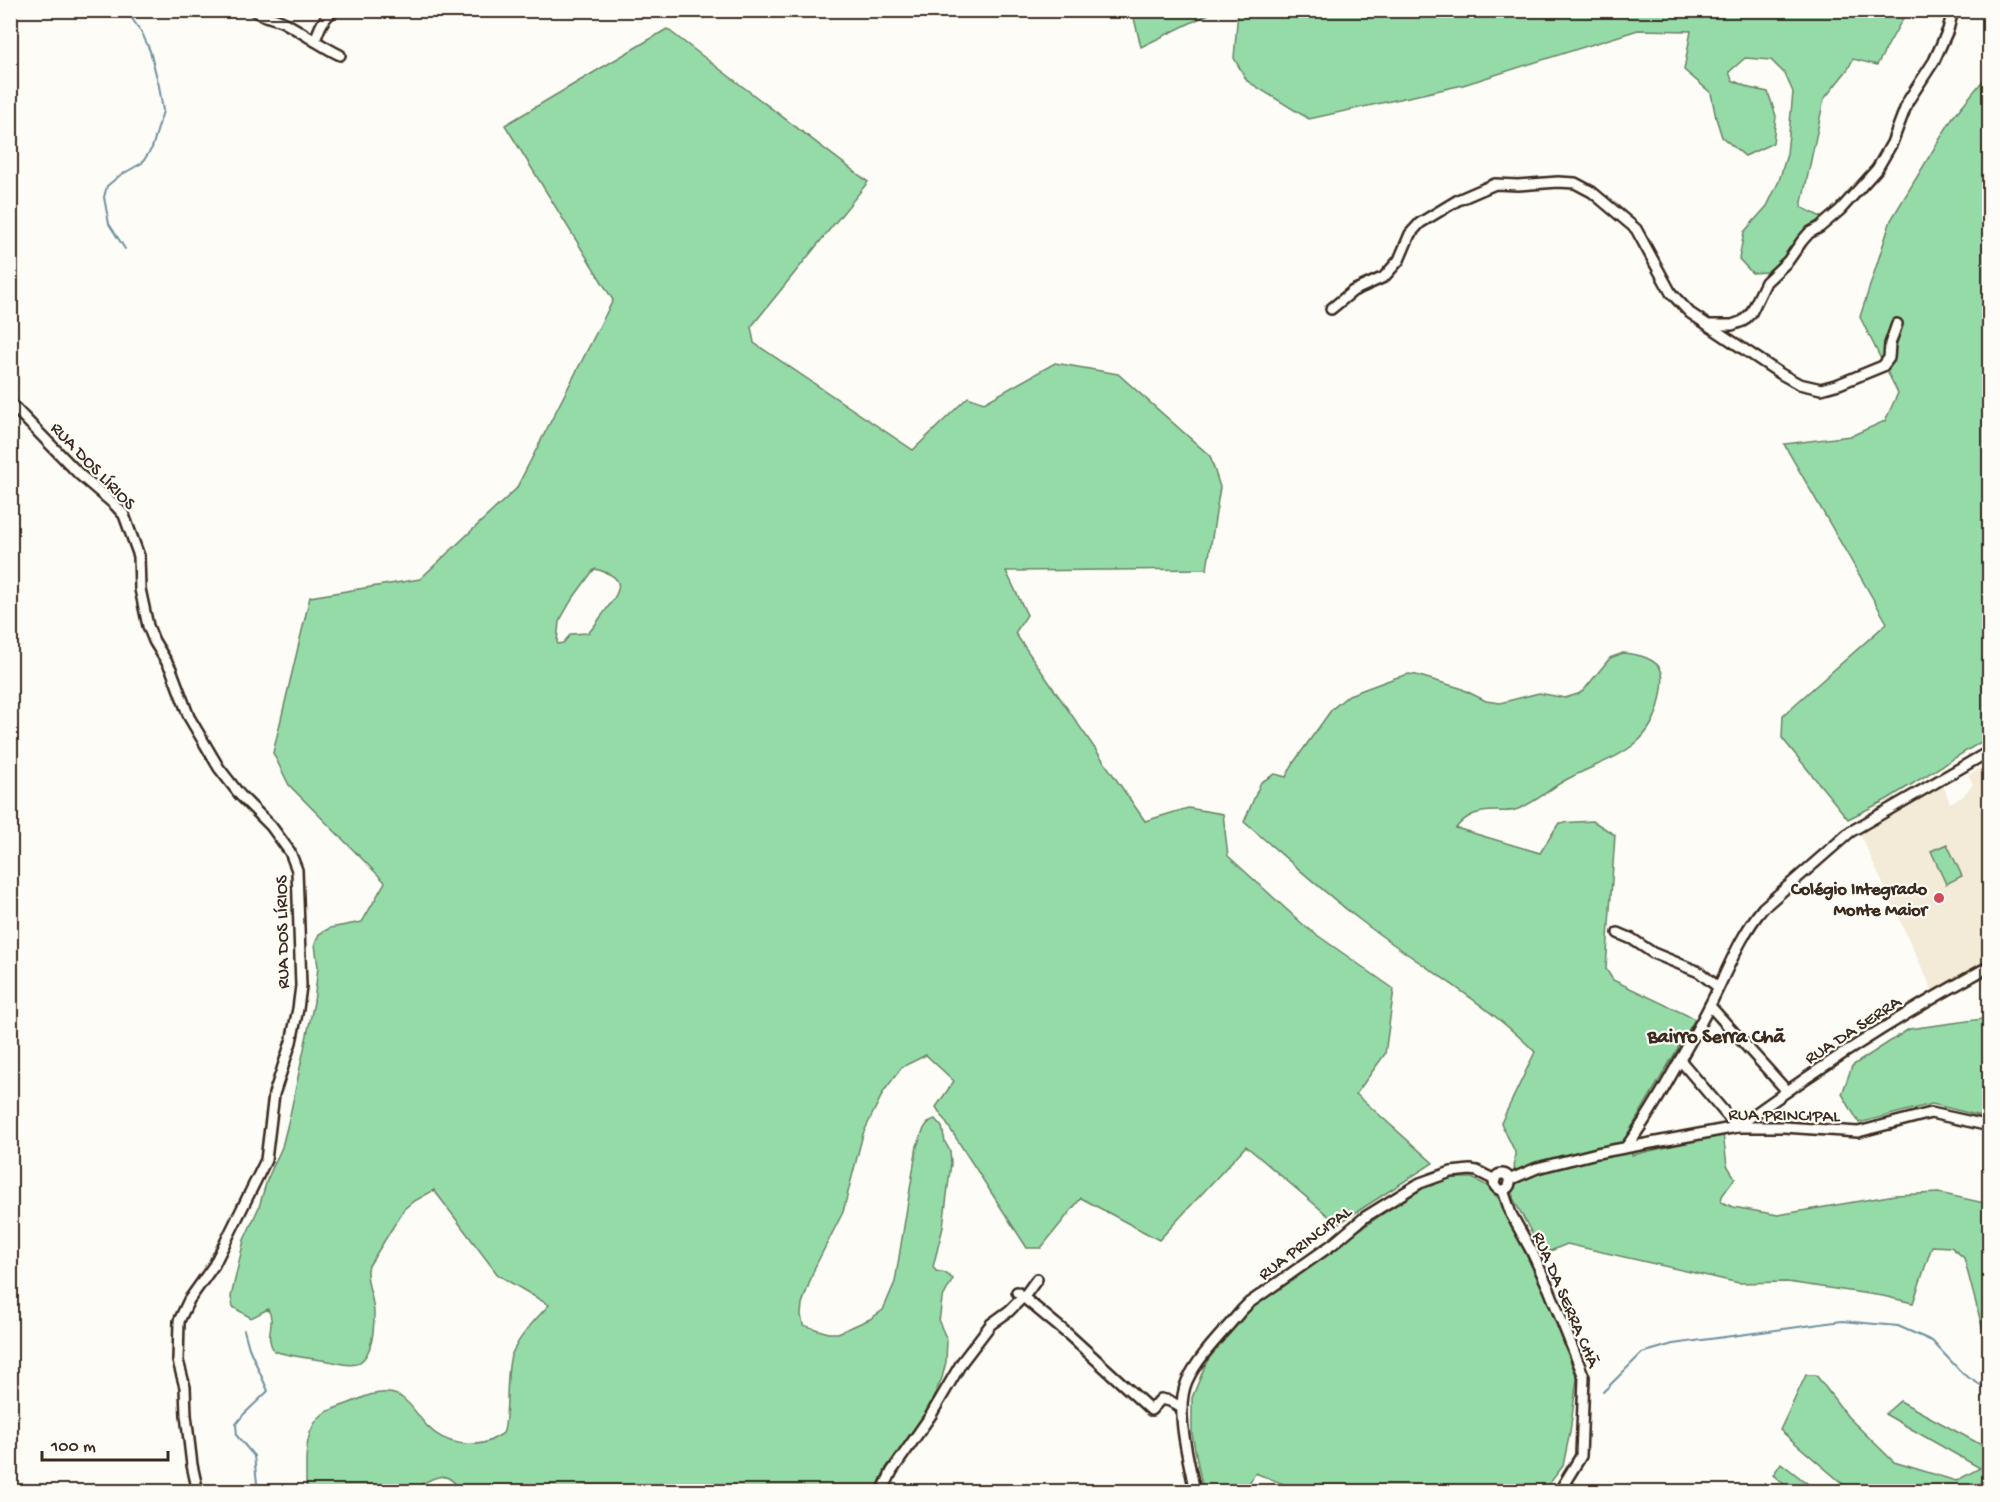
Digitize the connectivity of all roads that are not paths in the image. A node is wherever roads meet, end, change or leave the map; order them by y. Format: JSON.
{"nodes":[{"id":1,"x":254,"y":10,"type":"edge"},
{"id":2,"x":335,"y":10,"type":"edge"},
{"id":3,"x":1953,"y":10,"type":"edge"},
{"id":4,"x":315,"y":41,"type":"junction"},
{"id":5,"x":340,"y":55,"type":"dead end"},
{"id":6,"x":1331,"y":309,"type":"dead end"},
{"id":7,"x":1897,"y":324,"type":"dead end"},
{"id":8,"x":1708,"y":325,"type":"junction"},
{"id":9,"x":10,"y":403,"type":"edge"},
{"id":10,"x":1989,"y":751,"type":"edge"},
{"id":11,"x":1618,"y":933,"type":"dead end"},
{"id":12,"x":1989,"y":966,"type":"edge"},
{"id":13,"x":1718,"y":987,"type":"junction"},
{"id":14,"x":1710,"y":1006,"type":"junction"},
{"id":15,"x":1680,"y":1060,"type":"junction"},
{"id":16,"x":1787,"y":1090,"type":"junction"},
{"id":17,"x":1989,"y":1126,"type":"edge"},
{"id":18,"x":1737,"y":1127,"type":"junction"},
{"id":19,"x":1626,"y":1147,"type":"junction"},
{"id":20,"x":1509,"y":1179,"type":"junction"},
{"id":21,"x":1495,"y":1180,"type":"junction"},
{"id":22,"x":1503,"y":1190,"type":"junction"},
{"id":23,"x":1037,"y":1279,"type":"dead end"},
{"id":24,"x":1020,"y":1295,"type":"junction"},
{"id":25,"x":1182,"y":1407,"type":"junction"},
{"id":26,"x":1561,"y":1489,"type":"edge"},
{"id":27,"x":198,"y":1491,"type":"edge"},
{"id":28,"x":882,"y":1491,"type":"edge"},
{"id":29,"x":1196,"y":1491,"type":"edge"},
{"id":30,"x":1580,"y":1491,"type":"edge"}],
"edges":[{"from":1,"to":4,"type":"street"},
{"from":2,"to":4,"type":"street"},
{"from":3,"to":8,"type":"street"},
{"from":4,"to":5,"type":"street"},
{"from":6,"to":8,"type":"street"},
{"from":7,"to":8,"type":"street"},
{"from":9,"to":27,"type":"street","name":"RUA DOS LÍRIOS"},
{"from":10,"to":13,"type":"street"},
{"from":11,"to":13,"type":"street"},
{"from":12,"to":16,"type":"street","name":"RUA DA SERRA"},
{"from":13,"to":14,"type":"street"},
{"from":14,"to":15,"type":"street"},
{"from":14,"to":16,"type":"street"},
{"from":15,"to":18,"type":"street"},
{"from":15,"to":19,"type":"street"},
{"from":16,"to":18,"type":"street","name":"RUA DA SERRA"},
{"from":17,"to":18,"type":"street","name":"RUA PRINCIPAL"},
{"from":18,"to":19,"type":"street","name":"RUA PRINCIPAL"},
{"from":19,"to":20,"type":"street","name":"RUA PRINCIPAL"},
{"from":20,"to":21,"type":"street"},
{"from":20,"to":22,"type":"street"},
{"from":21,"to":22,"type":"street"},
{"from":21,"to":25,"type":"street","name":"RUA PRINCIPAL"},
{"from":22,"to":26,"type":"street","name":"RUA DA SERRA CHÃ"},
{"from":23,"to":24,"type":"street"},
{"from":24,"to":25,"type":"street"},
{"from":24,"to":28,"type":"street"},
{"from":25,"to":29,"type":"street","name":"RUA PRINCIPAL"},
{"from":26,"to":30,"type":"street"}]}
